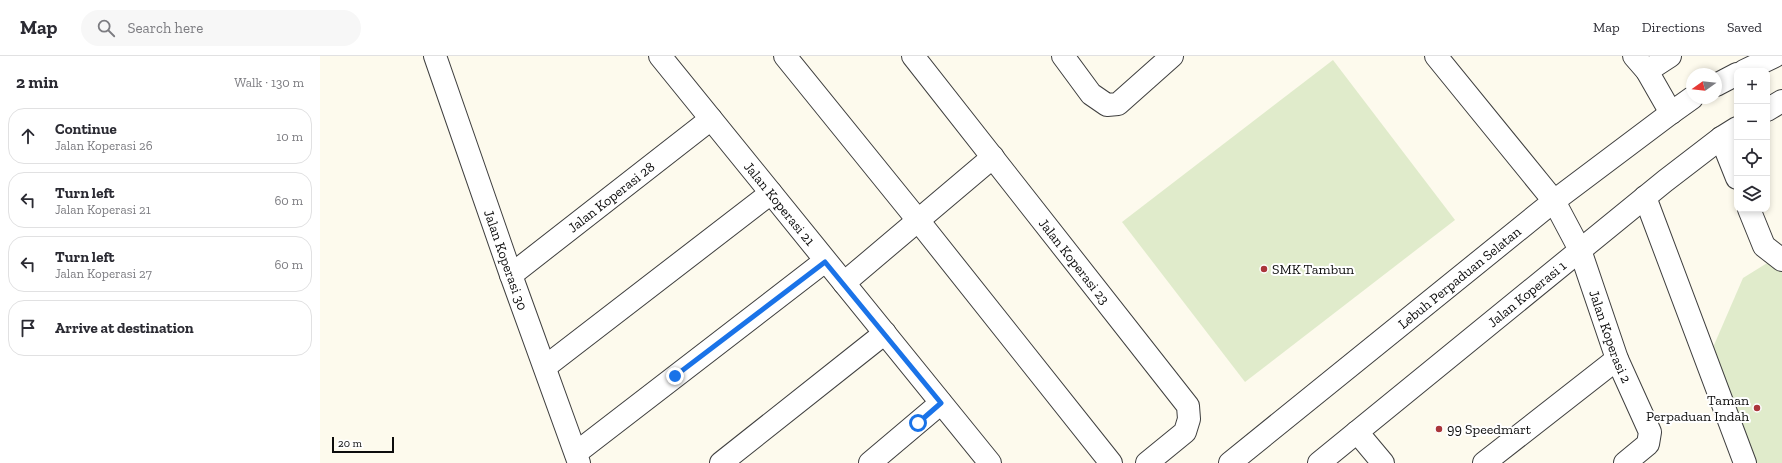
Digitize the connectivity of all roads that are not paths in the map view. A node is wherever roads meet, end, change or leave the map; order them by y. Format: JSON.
{"nodes":[{"id":1,"x":436,"y":56,"type":"edge"},
{"id":2,"x":660,"y":56,"type":"edge"},
{"id":3,"x":785,"y":56,"type":"edge"},
{"id":4,"x":913,"y":56,"type":"edge"},
{"id":5,"x":1063,"y":56,"type":"edge"},
{"id":6,"x":1172,"y":56,"type":"edge"},
{"id":7,"x":1436,"y":56,"type":"edge"},
{"id":8,"x":1670,"y":56,"type":"edge"},
{"id":9,"x":1775,"y":56,"type":"edge"},
{"id":10,"x":1641,"y":64,"type":"edge"},
{"id":11,"x":1750,"y":68,"type":"edge"},
{"id":12,"x":1734,"y":76,"type":"edge"},
{"id":13,"x":1722,"y":82,"type":"edge"},
{"id":14,"x":1782,"y":101,"type":"edge"},
{"id":15,"x":1686,"y":102,"type":"edge"},
{"id":16,"x":1770,"y":108,"type":"edge"},
{"id":17,"x":1671,"y":112,"type":"junction"},
{"id":18,"x":711,"y":120,"type":"junction"},
{"id":19,"x":1729,"y":133,"type":"edge"},
{"id":20,"x":993,"y":157,"type":"junction"},
{"id":21,"x":1737,"y":176,"type":"edge"},
{"id":22,"x":771,"y":193,"type":"junction"},
{"id":23,"x":1646,"y":197,"type":"junction"},
{"id":24,"x":1554,"y":201,"type":"junction"},
{"id":25,"x":1750,"y":212,"type":"edge"},
{"id":26,"x":918,"y":219,"type":"junction"},
{"id":27,"x":1580,"y":250,"type":"junction"},
{"id":28,"x":1782,"y":260,"type":"edge"},
{"id":29,"x":825,"y":262,"type":"junction"},
{"id":30,"x":511,"y":275,"type":"junction"},
{"id":31,"x":844,"y":282,"type":"junction"},
{"id":32,"x":885,"y":333,"type":"junction"},
{"id":33,"x":1617,"y":359,"type":"junction"},
{"id":34,"x":545,"y":367,"type":"junction"},
{"id":35,"x":941,"y":403,"type":"junction"},
{"id":36,"x":1357,"y":432,"type":"junction"},
{"id":37,"x":577,"y":458,"type":"edge"},
{"id":38,"x":721,"y":463,"type":"edge"},
{"id":39,"x":870,"y":463,"type":"edge"},
{"id":40,"x":990,"y":463,"type":"edge"},
{"id":41,"x":1111,"y":463,"type":"edge"},
{"id":42,"x":1147,"y":463,"type":"edge"},
{"id":43,"x":1230,"y":463,"type":"edge"},
{"id":44,"x":1319,"y":463,"type":"edge"},
{"id":45,"x":1383,"y":463,"type":"edge"},
{"id":46,"x":1484,"y":463,"type":"edge"},
{"id":47,"x":1625,"y":463,"type":"edge"},
{"id":48,"x":1745,"y":463,"type":"edge"}],
"edges":[{"from":1,"to":30,"type":"street","name":"Jalan Koperasi 30"},
{"from":2,"to":18,"type":"street","name":"Jalan Koperasi 21"},
{"from":3,"to":26,"type":"street"},
{"from":4,"to":20,"type":"street","name":"Jalan Koperasi 23"},
{"from":5,"to":6,"type":"street"},
{"from":7,"to":24,"type":"street","name":"Jalan Koperasi 2"},
{"from":8,"to":10,"type":"street"},
{"from":9,"to":11,"type":"street"},
{"from":10,"to":17,"type":"street"},
{"from":12,"to":13,"type":"street"},
{"from":14,"to":16,"type":"street"},
{"from":15,"to":17,"type":"street","name":"Lebuh Perpaduan Selatan"},
{"from":17,"to":24,"type":"street","name":"Lebuh Perpaduan Selatan"},
{"from":18,"to":22,"type":"street","name":"Jalan Koperasi 21"},
{"from":18,"to":30,"type":"street","name":"Jalan Koperasi 28"},
{"from":19,"to":21,"type":"street"},
{"from":19,"to":23,"type":"street","name":"Jalan Koperasi 1"},
{"from":20,"to":26,"type":"street"},
{"from":20,"to":42,"type":"street","name":"Jalan Koperasi 23"},
{"from":22,"to":29,"type":"street","name":"Jalan Koperasi 21"},
{"from":22,"to":34,"type":"street"},
{"from":23,"to":27,"type":"street","name":"Jalan Koperasi 1"},
{"from":23,"to":48,"type":"street"},
{"from":24,"to":27,"type":"street","name":"Jalan Koperasi 2"},
{"from":24,"to":43,"type":"street","name":"Lebuh Perpaduan Selatan"},
{"from":25,"to":28,"type":"street"},
{"from":26,"to":31,"type":"street"},
{"from":26,"to":41,"type":"street"},
{"from":27,"to":33,"type":"street","name":"Jalan Koperasi 2"},
{"from":27,"to":36,"type":"street","name":"Jalan Koperasi 1"},
{"from":29,"to":31,"type":"street","name":"Jalan Koperasi 21"},
{"from":29,"to":37,"type":"street"},
{"from":30,"to":34,"type":"street","name":"Jalan Koperasi 30"},
{"from":31,"to":32,"type":"street","name":"Jalan Koperasi 21"},
{"from":32,"to":35,"type":"street","name":"Jalan Koperasi 21"},
{"from":32,"to":38,"type":"street"},
{"from":33,"to":46,"type":"street"},
{"from":33,"to":47,"type":"street","name":"Jalan Koperasi 2"},
{"from":34,"to":37,"type":"street","name":"Jalan Koperasi 30"},
{"from":35,"to":39,"type":"street"},
{"from":35,"to":40,"type":"street","name":"Jalan Koperasi 21"},
{"from":36,"to":44,"type":"street","name":"Jalan Koperasi 1"},
{"from":36,"to":45,"type":"street"}]}
